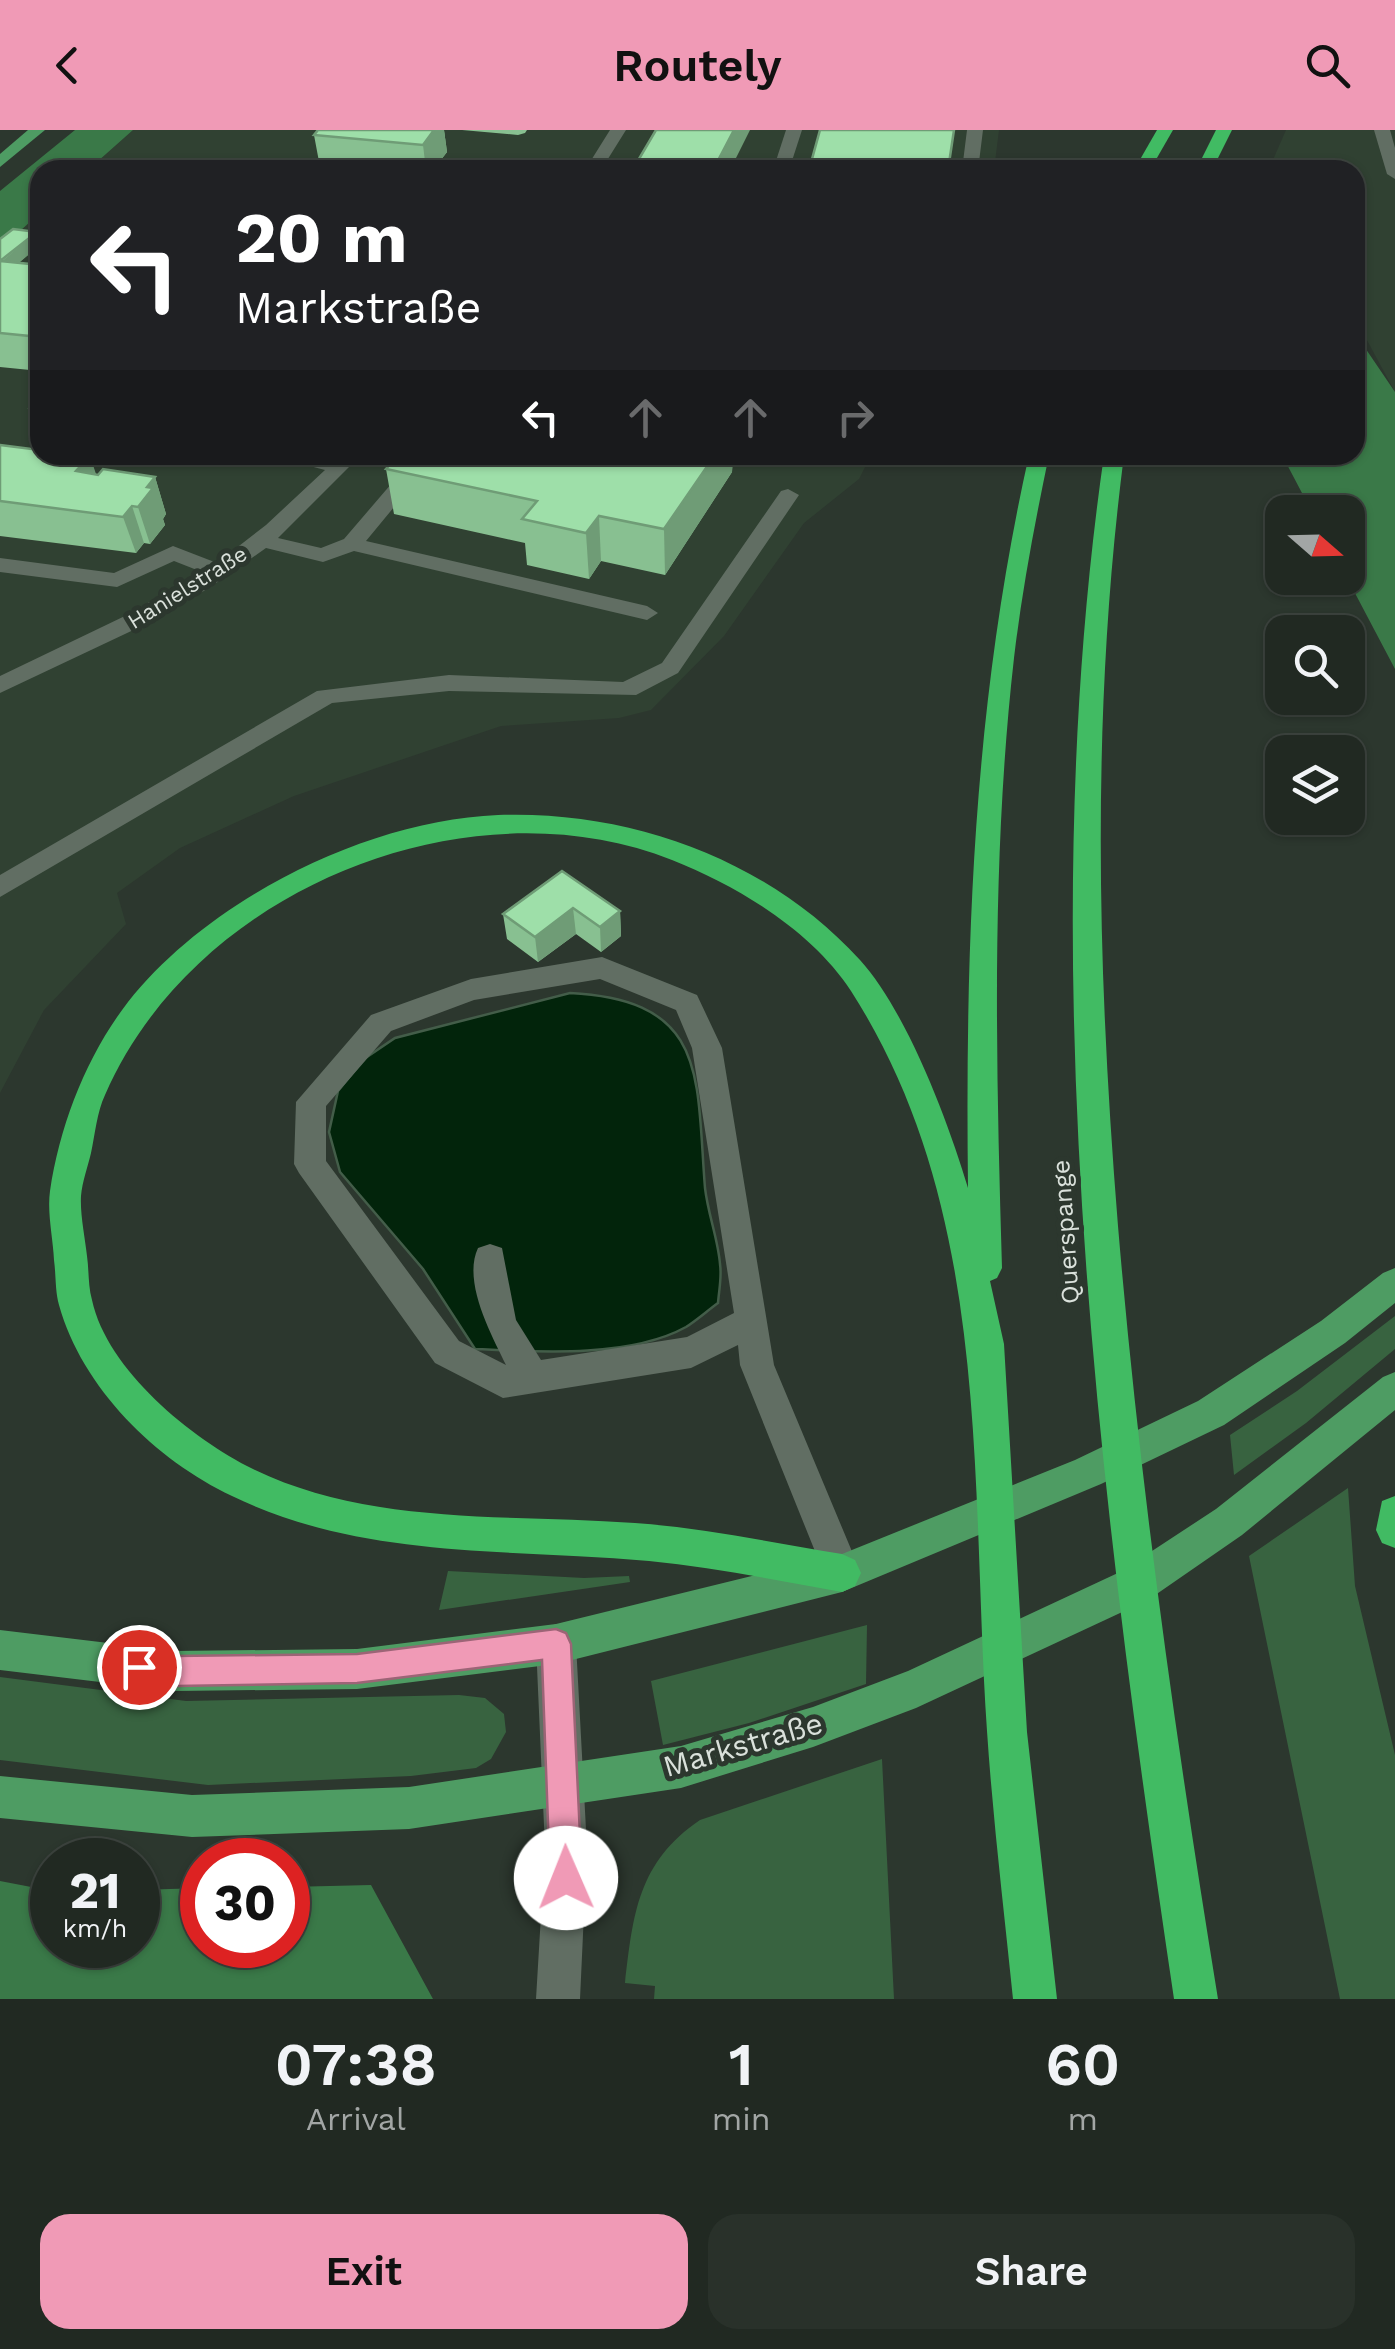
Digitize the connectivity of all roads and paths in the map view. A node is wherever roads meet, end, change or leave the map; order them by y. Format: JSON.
{"nodes":[{"id":1,"x":38,"y":130,"type":"edge"},
{"id":2,"x":618,"y":130,"type":"edge"},
{"id":3,"x":794,"y":130,"type":"edge"},
{"id":4,"x":975,"y":130,"type":"edge"},
{"id":5,"x":1165,"y":130,"type":"edge"},
{"id":6,"x":1224,"y":130,"type":"edge"},
{"id":7,"x":1382,"y":130,"type":"edge"},
{"id":8,"x":599,"y":160,"type":"edge"},
{"id":9,"x":784,"y":160,"type":"edge"},
{"id":10,"x":971,"y":160,"type":"edge"},
{"id":11,"x":1148,"y":160,"type":"edge"},
{"id":12,"x":1209,"y":160,"type":"edge"},
{"id":13,"x":0,"y":162,"type":"edge"},
{"id":14,"x":1395,"y":174,"type":"edge"},
{"id":15,"x":341,"y":465,"type":"edge"},
{"id":16,"x":419,"y":465,"type":"edge"},
{"id":17,"x":1037,"y":465,"type":"edge"},
{"id":18,"x":1113,"y":465,"type":"edge"},
{"id":19,"x":788,"y":495,"type":"dead end"},
{"id":20,"x":262,"y":540,"type":"junction"},
{"id":21,"x":352,"y":544,"type":"junction"},
{"id":22,"x":0,"y":565,"type":"edge"},
{"id":23,"x":218,"y":572,"type":"junction"},
{"id":24,"x":647,"y":614,"type":"dead end"},
{"id":25,"x":0,"y":685,"type":"edge"},
{"id":26,"x":0,"y":887,"type":"edge"},
{"id":27,"x":490,"y":1258,"type":"dead end"},
{"id":28,"x":1395,"y":1283,"type":"edge"},
{"id":29,"x":752,"y":1321,"type":"junction"},
{"id":30,"x":988,"y":1361,"type":"junction"},
{"id":31,"x":532,"y":1377,"type":"junction"},
{"id":32,"x":1395,"y":1388,"type":"edge"},
{"id":33,"x":1395,"y":1514,"type":"edge"},
{"id":34,"x":1395,"y":1530,"type":"edge"},
{"id":35,"x":842,"y":1573,"type":"junction"},
{"id":36,"x":556,"y":1644,"type":"junction"},
{"id":37,"x":0,"y":1650,"type":"edge"},
{"id":38,"x":562,"y":1784,"type":"junction"},
{"id":39,"x":0,"y":1797,"type":"edge"},
{"id":40,"x":558,"y":1999,"type":"edge"},
{"id":41,"x":1035,"y":1999,"type":"edge"},
{"id":42,"x":1196,"y":1999,"type":"edge"}],
"edges":[{"from":1,"to":13,"type":"main road"},
{"from":2,"to":8,"type":"street"},
{"from":3,"to":9,"type":"street"},
{"from":4,"to":10,"type":"street"},
{"from":5,"to":11,"type":"highway"},
{"from":6,"to":12,"type":"highway"},
{"from":7,"to":14,"type":"street"},
{"from":15,"to":20,"type":"street","name":"Hanielstraße"},
{"from":16,"to":21,"type":"street"},
{"from":17,"to":30,"type":"highway"},
{"from":18,"to":42,"type":"highway","name":"Querspange"},
{"from":19,"to":26,"type":"street"},
{"from":20,"to":21,"type":"street"},
{"from":20,"to":23,"type":"street","name":"Hanielstraße"},
{"from":21,"to":24,"type":"street"},
{"from":22,"to":23,"type":"street"},
{"from":23,"to":25,"type":"street","name":"Hanielstraße"},
{"from":27,"to":31,"type":"street"},
{"from":28,"to":35,"type":"main road"},
{"from":29,"to":31,"type":"street"},
{"from":29,"to":31,"type":"street"},
{"from":29,"to":35,"type":"street"},
{"from":30,"to":35,"type":"highway"},
{"from":30,"to":41,"type":"highway"},
{"from":32,"to":38,"type":"main road","name":"Markstraße"},
{"from":33,"to":34,"type":"highway"},
{"from":35,"to":36,"type":"main road"},
{"from":36,"to":37,"type":"main road"},
{"from":36,"to":38,"type":"street"},
{"from":38,"to":39,"type":"main road","name":"Markstraße"},
{"from":38,"to":40,"type":"street"}]}
